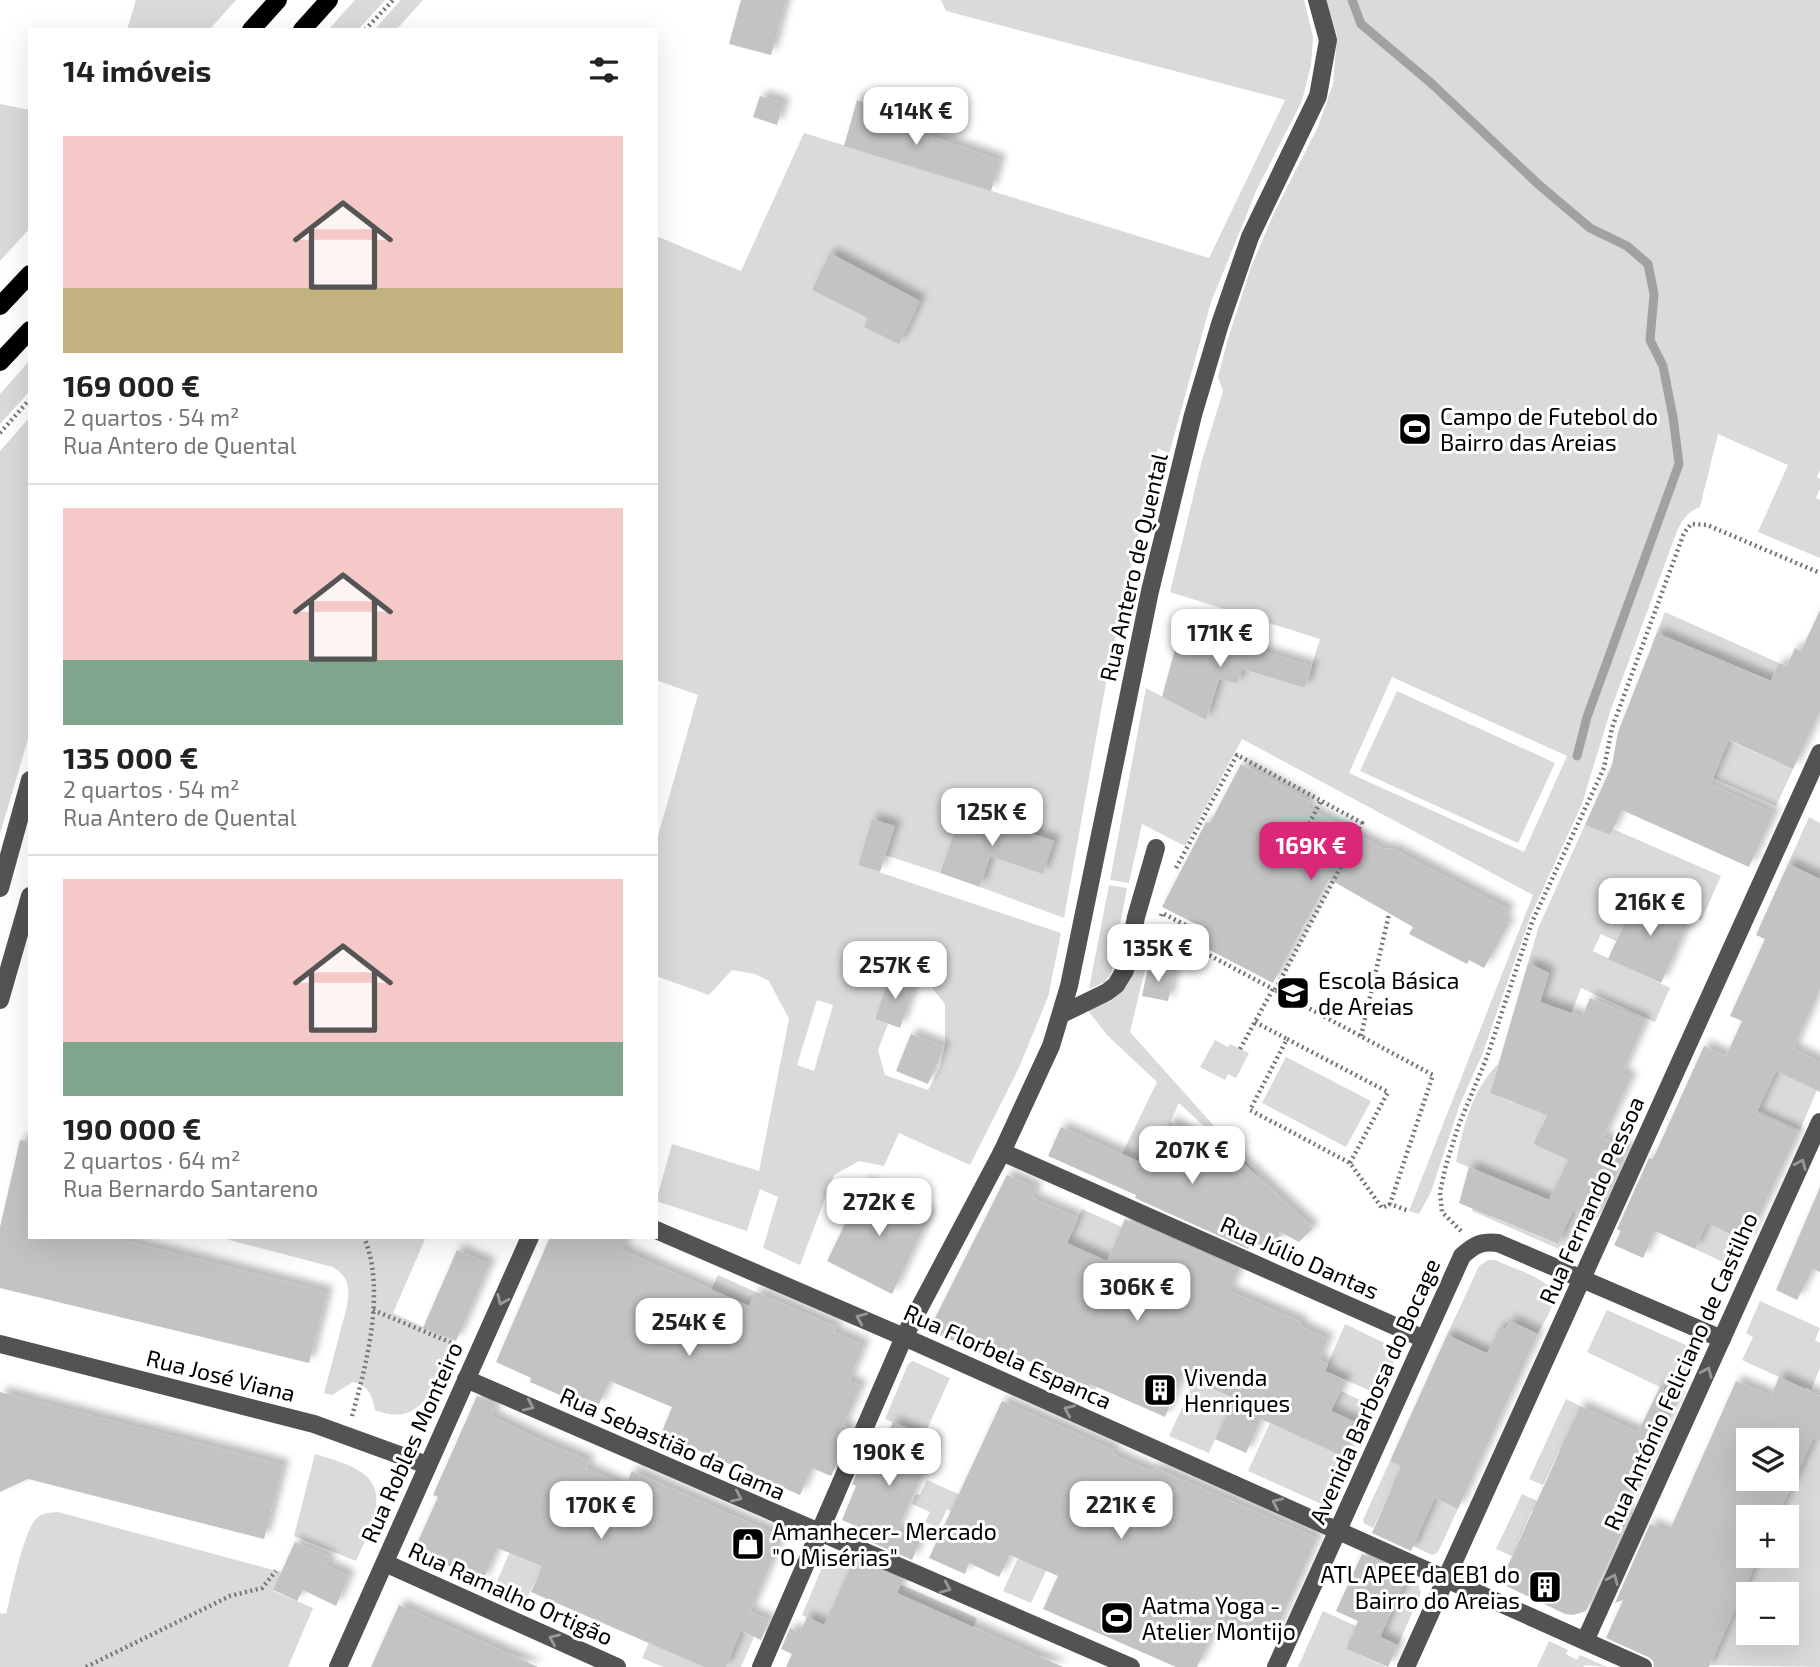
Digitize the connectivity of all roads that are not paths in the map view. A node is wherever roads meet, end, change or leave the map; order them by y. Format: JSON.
{"nodes":[{"id":1,"x":278,"y":0,"type":"edge"},
{"id":2,"x":329,"y":0,"type":"edge"},
{"id":3,"x":1317,"y":0,"type":"edge"},
{"id":4,"x":253,"y":28,"type":"edge"},
{"id":5,"x":304,"y":28,"type":"edge"},
{"id":6,"x":28,"y":276,"type":"edge"},
{"id":7,"x":0,"y":306,"type":"edge"},
{"id":8,"x":28,"y":332,"type":"edge"},
{"id":9,"x":0,"y":362,"type":"edge"},
{"id":10,"x":1820,"y":753,"type":"edge"},
{"id":11,"x":28,"y":787,"type":"edge"},
{"id":12,"x":1156,"y":848,"type":"dead end"},
{"id":13,"x":0,"y":888,"type":"edge"},
{"id":14,"x":28,"y":903,"type":"edge"},
{"id":15,"x":0,"y":1000,"type":"edge"},
{"id":16,"x":1062,"y":1014,"type":"junction"},
{"id":17,"x":1820,"y":1122,"type":"edge"},
{"id":18,"x":1002,"y":1153,"type":"junction"},
{"id":19,"x":658,"y":1231,"type":"edge"},
{"id":20,"x":529,"y":1239,"type":"edge"},
{"id":21,"x":1582,"y":1279,"type":"junction"},
{"id":22,"x":904,"y":1337,"type":"junction"},
{"id":23,"x":1424,"y":1339,"type":"junction"},
{"id":24,"x":1722,"y":1339,"type":"junction"},
{"id":25,"x":0,"y":1344,"type":"edge"},
{"id":26,"x":466,"y":1379,"type":"junction"},
{"id":27,"x":427,"y":1465,"type":"junction"},
{"id":28,"x":1339,"y":1530,"type":"junction"},
{"id":29,"x":818,"y":1533,"type":"junction"},
{"id":30,"x":385,"y":1563,"type":"junction"},
{"id":31,"x":1447,"y":1578,"type":"junction"},
{"id":32,"x":1585,"y":1641,"type":"junction"},
{"id":33,"x":338,"y":1667,"type":"edge"},
{"id":34,"x":617,"y":1667,"type":"edge"},
{"id":35,"x":761,"y":1667,"type":"edge"},
{"id":36,"x":1130,"y":1667,"type":"edge"},
{"id":37,"x":1276,"y":1667,"type":"edge"},
{"id":38,"x":1406,"y":1667,"type":"edge"},
{"id":39,"x":1643,"y":1667,"type":"edge"}],
"edges":[{"from":1,"to":4,"type":"main road"},
{"from":2,"to":5,"type":"main road"},
{"from":3,"to":16,"type":"street","name":"Rua Antero de Quental"},
{"from":6,"to":7,"type":"main road"},
{"from":8,"to":9,"type":"main road"},
{"from":10,"to":21,"type":"street","name":"Rua Fernando Pessoa"},
{"from":11,"to":13,"type":"street"},
{"from":12,"to":16,"type":"street"},
{"from":14,"to":15,"type":"street"},
{"from":16,"to":18,"type":"street","name":"Rua Antero de Quental"},
{"from":24,"to":17,"type":"street","name":"Rua António Feliciano de Castilho","one_way":true},
{"from":18,"to":22,"type":"street","name":"Rua Antero de Quental"},
{"from":18,"to":23,"type":"street","name":"Rua Júlio Dantas"},
{"from":22,"to":19,"type":"street","name":"Rua Florbela Espanca","one_way":true},
{"from":20,"to":26,"type":"street","name":"Rua Robles Monteiro","one_way":true},
{"from":21,"to":23,"type":"street","name":"Avenida Barbosa do Bocage"},
{"from":21,"to":24,"type":"street"},
{"from":21,"to":31,"type":"street","name":"Rua Fernando Pessoa"},
{"from":28,"to":22,"type":"street","name":"Rua Florbela Espanca","one_way":true},
{"from":22,"to":29,"type":"street","name":"Rua Antero de Quental"},
{"from":23,"to":28,"type":"street","name":"Avenida Barbosa do Bocage"},
{"from":32,"to":24,"type":"street","name":"Rua António Feliciano de Castilho","one_way":true},
{"from":25,"to":27,"type":"street","name":"Rua José Viana"},
{"from":26,"to":27,"type":"street","name":"Rua Robles Monteiro"},
{"from":26,"to":29,"type":"street","name":"Rua Sebastião da Gama","one_way":true},
{"from":27,"to":30,"type":"street","name":"Rua Robles Monteiro"},
{"from":28,"to":31,"type":"street","name":"Rua Florbela Espanca"},
{"from":28,"to":37,"type":"street","name":"Avenida Barbosa do Bocage"},
{"from":29,"to":35,"type":"street","name":"Rua Antero de Quental"},
{"from":29,"to":36,"type":"street","name":"Rua Sebastião da Gama","one_way":true},
{"from":30,"to":33,"type":"street","name":"Rua Robles Monteiro"},
{"from":34,"to":30,"type":"street","name":"Rua Ramalho Ortigão","one_way":true},
{"from":31,"to":32,"type":"street","name":"Rua Florbela Espanca"},
{"from":31,"to":38,"type":"street","name":"Rua Fernando Pessoa"},
{"from":32,"to":39,"type":"street","name":"Rua Florbela Espanca"}]}
